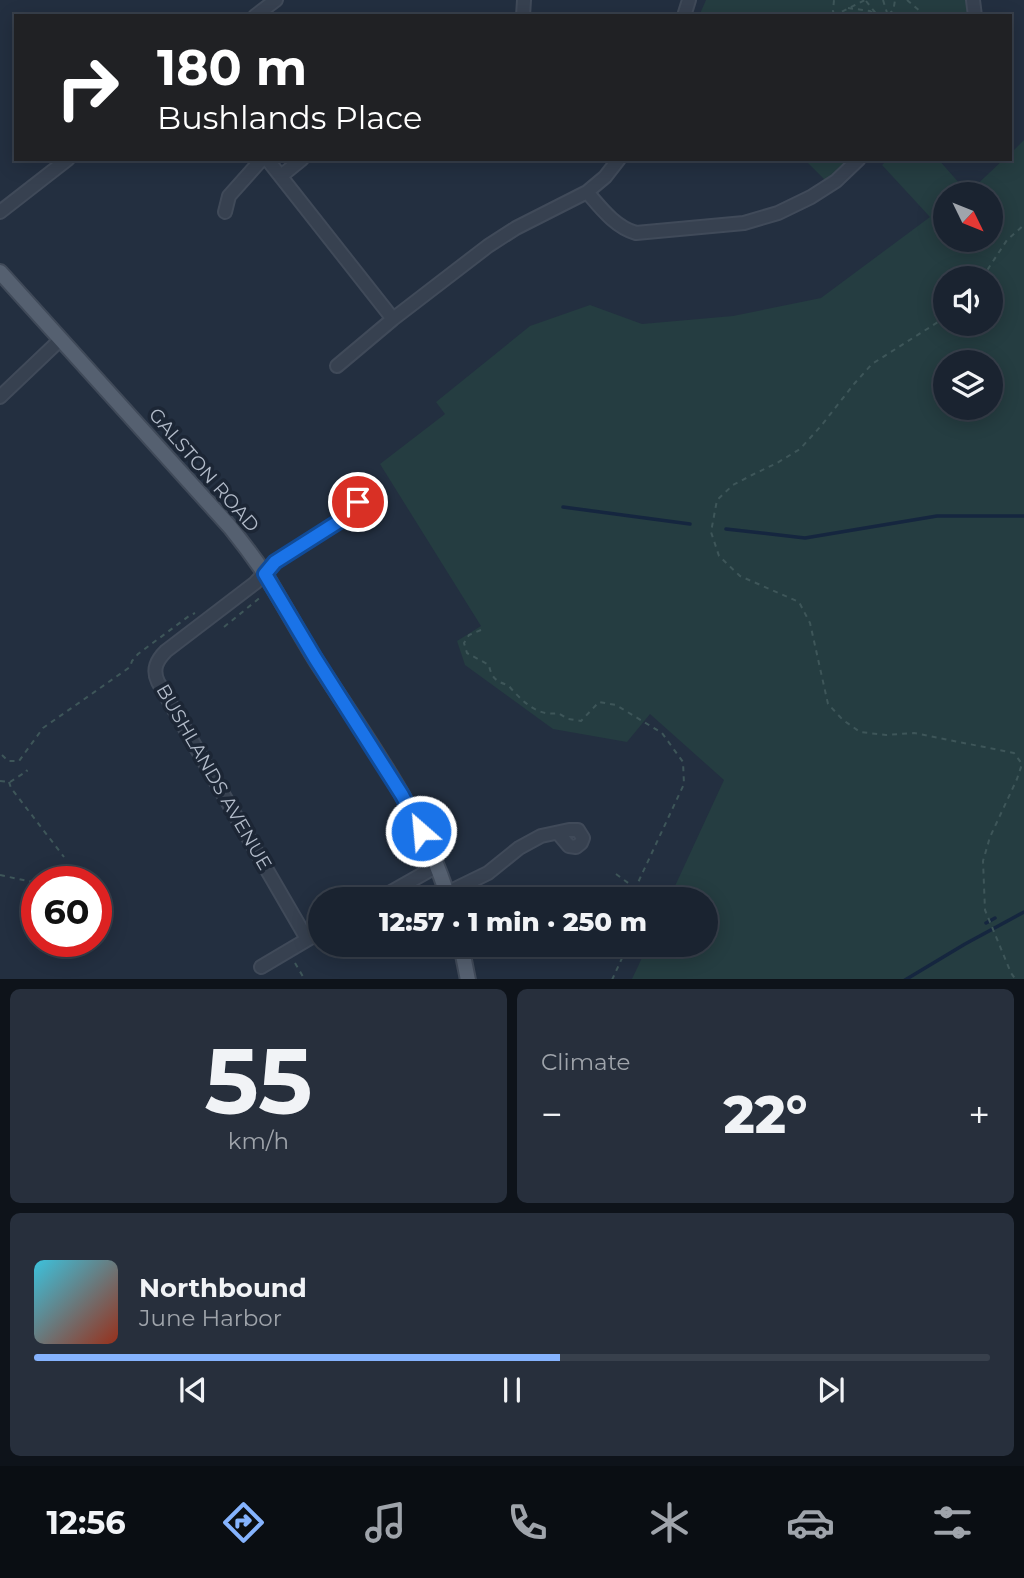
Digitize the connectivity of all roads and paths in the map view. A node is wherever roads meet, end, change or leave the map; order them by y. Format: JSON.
{"nodes":[{"id":1,"x":276,"y":0,"type":"edge"},
{"id":2,"x":865,"y":0,"type":"edge"},
{"id":3,"x":907,"y":0,"type":"edge"},
{"id":4,"x":848,"y":8,"type":"junction"},
{"id":5,"x":258,"y":14,"type":"edge"},
{"id":6,"x":836,"y":14,"type":"edge"},
{"id":7,"x":875,"y":14,"type":"edge"},
{"id":8,"x":921,"y":14,"type":"edge"},
{"id":9,"x":65,"y":161,"type":"edge"},
{"id":10,"x":260,"y":161,"type":"edge"},
{"id":11,"x":269,"y":161,"type":"edge"},
{"id":12,"x":300,"y":161,"type":"edge"},
{"id":13,"x":617,"y":161,"type":"edge"},
{"id":14,"x":857,"y":161,"type":"edge"},
{"id":15,"x":281,"y":176,"type":"junction"},
{"id":16,"x":587,"y":192,"type":"junction"},
{"id":17,"x":0,"y":212,"type":"edge"},
{"id":18,"x":225,"y":212,"type":"dead end"},
{"id":19,"x":1024,"y":225,"type":"edge"},
{"id":20,"x":990,"y":266,"type":"edge"},
{"id":21,"x":0,"y":272,"type":"edge"},
{"id":22,"x":393,"y":320,"type":"junction"},
{"id":23,"x":933,"y":325,"type":"edge"},
{"id":24,"x":61,"y":339,"type":"junction"},
{"id":25,"x":337,"y":366,"type":"dead end"},
{"id":26,"x":0,"y":397,"type":"edge"},
{"id":27,"x":383,"y":496,"type":"dead end"},
{"id":28,"x":358,"y":502,"type":"joint"},
{"id":29,"x":265,"y":574,"type":"junction"},
{"id":30,"x":262,"y":595,"type":"dead end"},
{"id":31,"x":223,"y":627,"type":"dead end"},
{"id":32,"x":481,"y":630,"type":"dead end"},
{"id":33,"x":130,"y":667,"type":"dead end"},
{"id":34,"x":2,"y":755,"type":"dead end"},
{"id":35,"x":26,"y":770,"type":"dead end"},
{"id":36,"x":0,"y":781,"type":"edge"},
{"id":37,"x":9,"y":782,"type":"junction"},
{"id":38,"x":558,"y":833,"type":"dead end"},
{"id":39,"x":64,"y":857,"type":"dead end"},
{"id":40,"x":437,"y":866,"type":"junction"},
{"id":41,"x":616,"y":874,"type":"dead end"},
{"id":42,"x":0,"y":875,"type":"edge"},
{"id":43,"x":21,"y":880,"type":"edge"},
{"id":44,"x":400,"y":887,"type":"edge"},
{"id":45,"x":445,"y":887,"type":"edge"},
{"id":46,"x":464,"y":887,"type":"edge"},
{"id":47,"x":632,"y":887,"type":"edge"},
{"id":48,"x":636,"y":887,"type":"edge"},
{"id":49,"x":307,"y":939,"type":"joint"},
{"id":50,"x":287,"y":951,"type":"junction"},
{"id":51,"x":463,"y":957,"type":"edge"},
{"id":52,"x":622,"y":957,"type":"edge"},
{"id":53,"x":261,"y":967,"type":"dead end"},
{"id":54,"x":305,"y":979,"type":"edge"},
{"id":55,"x":468,"y":979,"type":"edge"},
{"id":56,"x":612,"y":979,"type":"edge"},
{"id":57,"x":1016,"y":979,"type":"edge"}],
"edges":[{"from":1,"to":5,"type":"street"},
{"from":2,"to":4,"type":"path"},
{"from":3,"to":8,"type":"path"},
{"from":4,"to":6,"type":"path"},
{"from":4,"to":7,"type":"path"},
{"from":9,"to":17,"type":"street"},
{"from":10,"to":18,"type":"street"},
{"from":11,"to":15,"type":"street"},
{"from":12,"to":15,"type":"street"},
{"from":13,"to":16,"type":"street"},
{"from":14,"to":16,"type":"street"},
{"from":15,"to":22,"type":"street"},
{"from":16,"to":22,"type":"street"},
{"from":19,"to":20,"type":"path"},
{"from":21,"to":24,"type":"main road","name":"GALSTON ROAD"},
{"from":22,"to":25,"type":"street"},
{"from":23,"to":57,"type":"path"},
{"from":24,"to":26,"type":"street"},
{"from":24,"to":29,"type":"main road","name":"GALSTON ROAD"},
{"from":27,"to":28,"type":"path"},
{"from":28,"to":29,"type":"street"},
{"from":29,"to":40,"type":"main road","name":"GALSTON ROAD"},
{"from":29,"to":49,"type":"street","name":"BUSHLANDS AVENUE"},
{"from":30,"to":31,"type":"path"},
{"from":32,"to":48,"type":"path"},
{"from":33,"to":34,"type":"path"},
{"from":35,"to":37,"type":"path"},
{"from":36,"to":37,"type":"path"},
{"from":37,"to":39,"type":"path"},
{"from":38,"to":46,"type":"street"},
{"from":40,"to":44,"type":"street"},
{"from":40,"to":45,"type":"main road","name":"GALSTON ROAD"},
{"from":41,"to":47,"type":"path"},
{"from":42,"to":43,"type":"path"},
{"from":49,"to":50,"type":"street"},
{"from":50,"to":53,"type":"street"},
{"from":50,"to":54,"type":"path"},
{"from":51,"to":55,"type":"main road"},
{"from":52,"to":56,"type":"path"}]}
